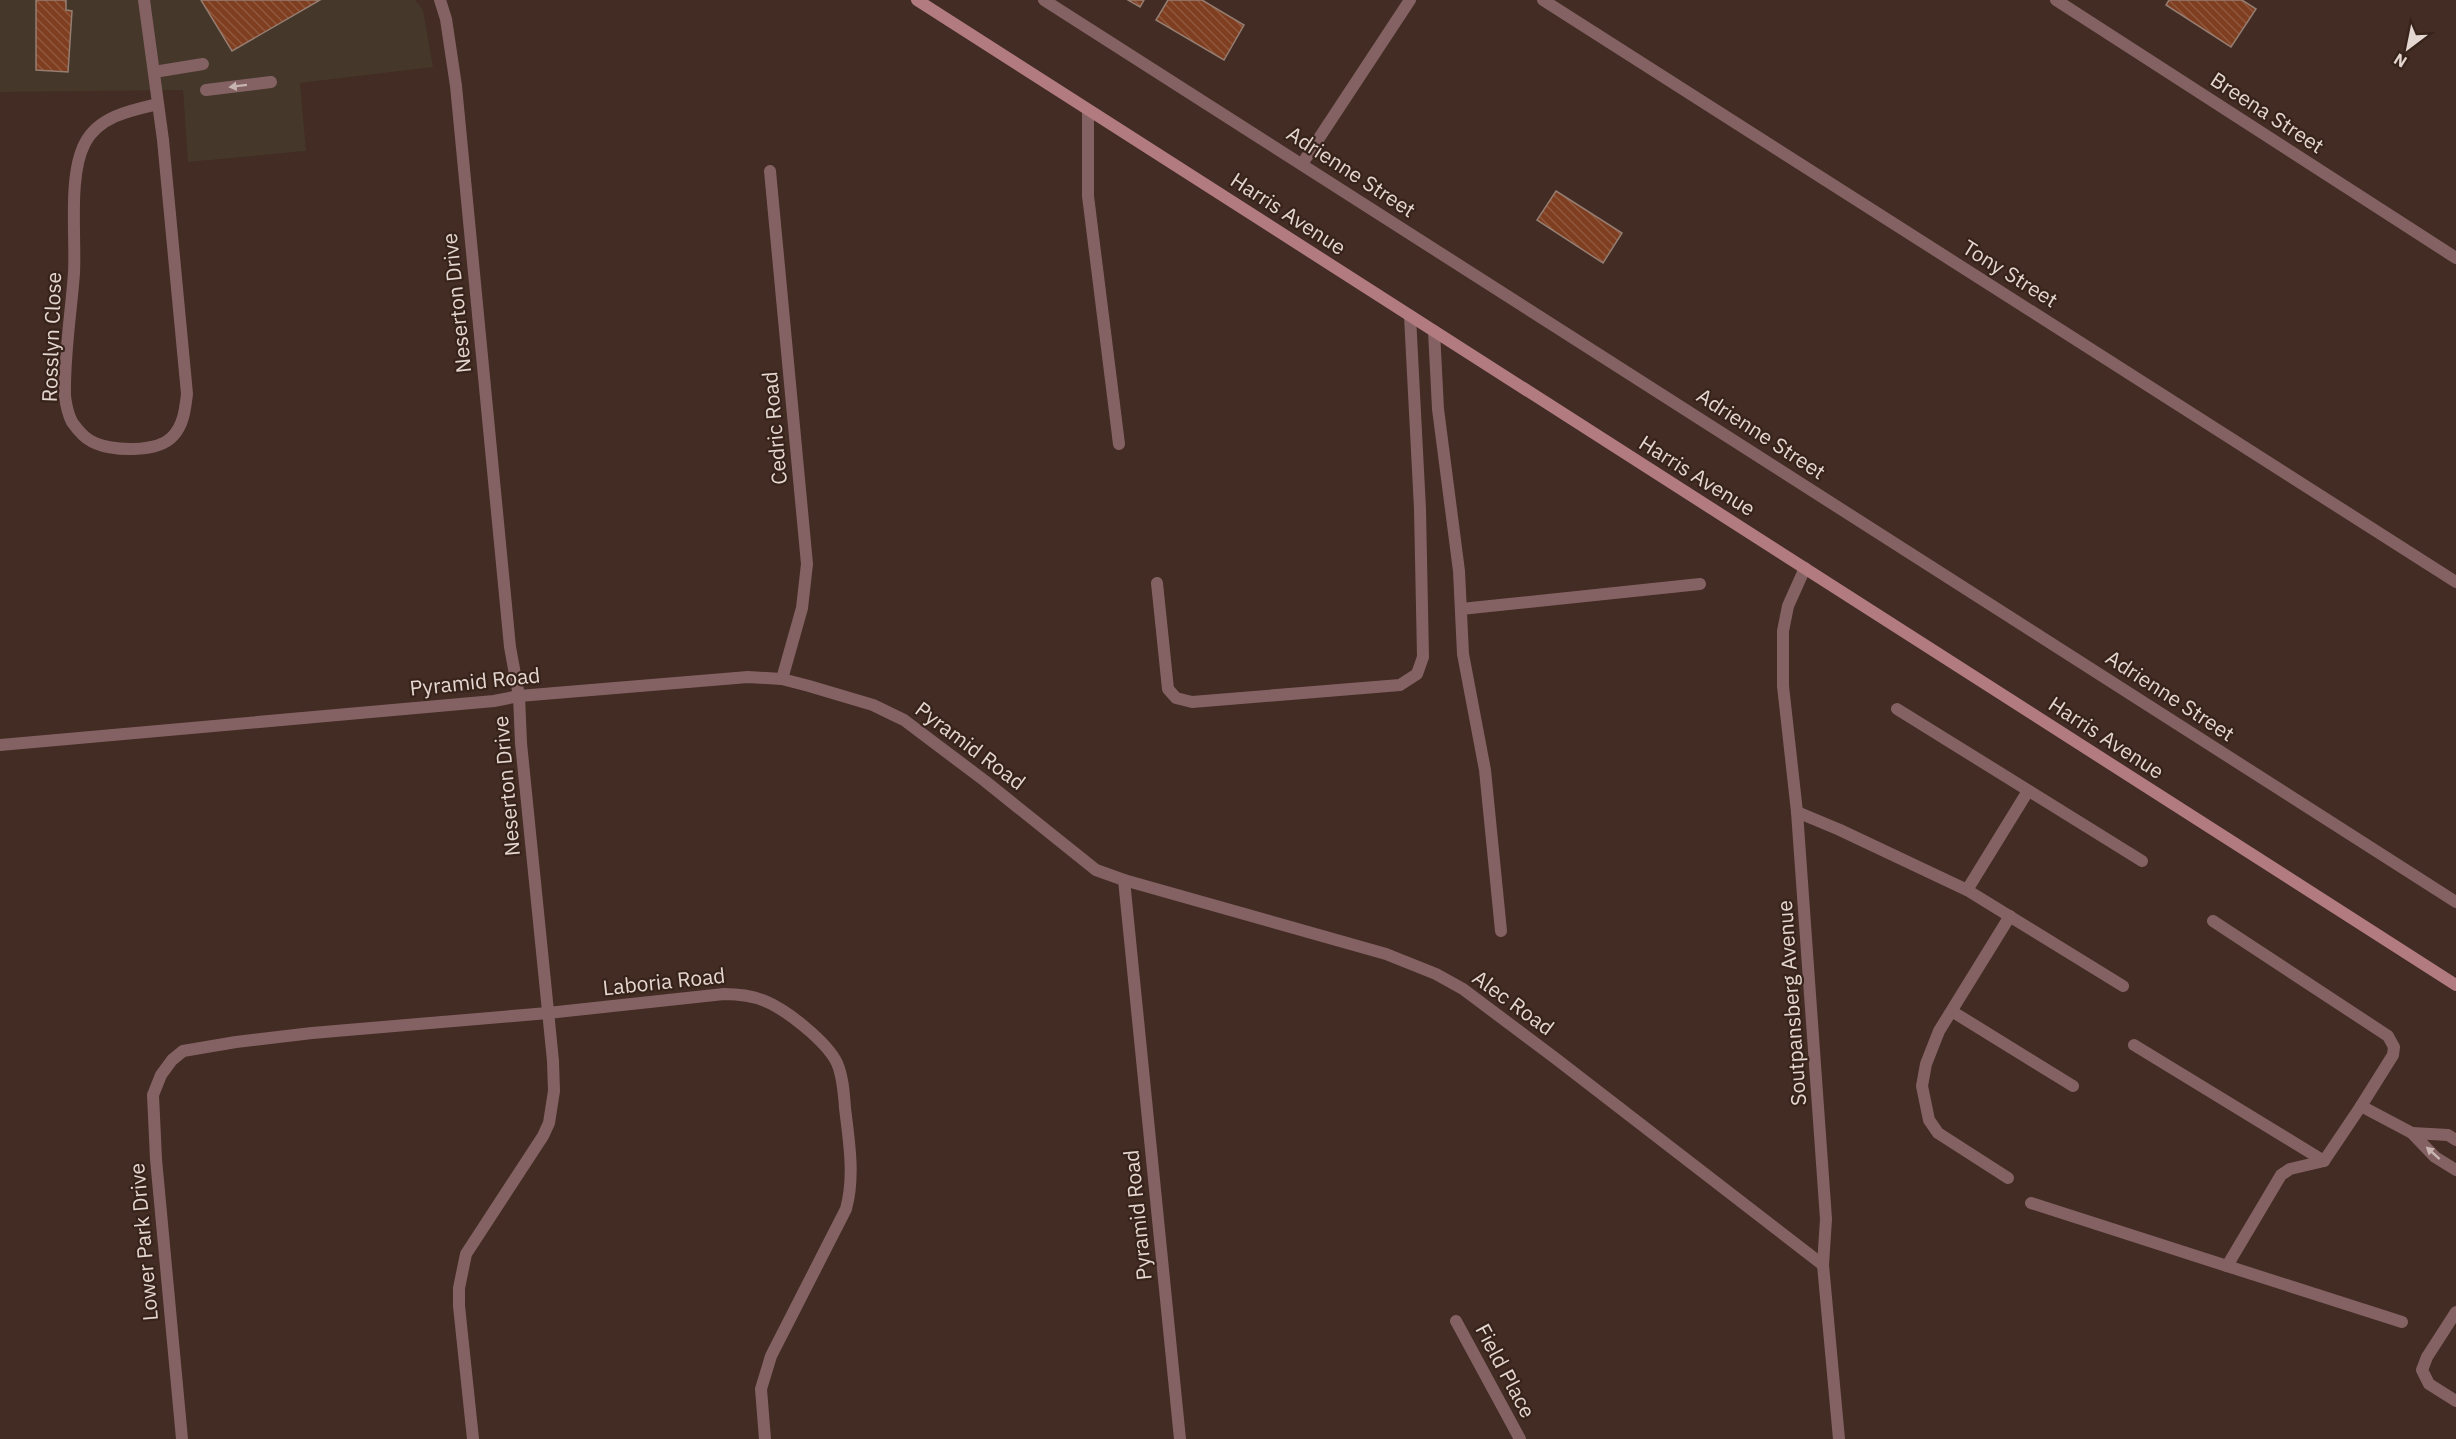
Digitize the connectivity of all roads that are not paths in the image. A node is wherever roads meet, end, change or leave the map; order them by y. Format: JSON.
{"nodes":[{"id":1,"x":144,"y":0,"type":"edge"},
{"id":2,"x":440,"y":0,"type":"edge"},
{"id":3,"x":917,"y":0,"type":"edge"},
{"id":4,"x":1044,"y":0,"type":"edge"},
{"id":5,"x":1410,"y":0,"type":"edge"},
{"id":6,"x":1543,"y":0,"type":"edge"},
{"id":7,"x":2056,"y":0,"type":"edge"},
{"id":8,"x":203,"y":64,"type":"dead end"},
{"id":9,"x":154,"y":72,"type":"junction"},
{"id":10,"x":271,"y":82,"type":"dead end"},
{"id":11,"x":206,"y":90,"type":"dead end"},
{"id":12,"x":158,"y":104,"type":"junction"},
{"id":13,"x":1088,"y":110,"type":"junction"},
{"id":14,"x":1302,"y":164,"type":"junction"},
{"id":15,"x":770,"y":171,"type":"dead end"},
{"id":16,"x":2456,"y":258,"type":"edge"},
{"id":17,"x":1410,"y":316,"type":"junction"},
{"id":18,"x":1434,"y":331,"type":"junction"},
{"id":19,"x":1119,"y":444,"type":"dead end"},
{"id":20,"x":1805,"y":568,"type":"junction"},
{"id":21,"x":2456,"y":582,"type":"edge"},
{"id":22,"x":1157,"y":583,"type":"dead end"},
{"id":23,"x":1700,"y":584,"type":"dead end"},
{"id":24,"x":1461,"y":609,"type":"junction"},
{"id":25,"x":782,"y":679,"type":"junction"},
{"id":26,"x":519,"y":696,"type":"junction"},
{"id":27,"x":1897,"y":709,"type":"dead end"},
{"id":28,"x":0,"y":746,"type":"edge"},
{"id":29,"x":2028,"y":791,"type":"junction"},
{"id":30,"x":1797,"y":812,"type":"junction"},
{"id":31,"x":2142,"y":861,"type":"dead end"},
{"id":32,"x":1124,"y":880,"type":"junction"},
{"id":33,"x":1967,"y":890,"type":"junction"},
{"id":34,"x":2456,"y":902,"type":"edge"},
{"id":35,"x":2010,"y":916,"type":"junction"},
{"id":36,"x":2213,"y":921,"type":"dead end"},
{"id":37,"x":1501,"y":931,"type":"dead end"},
{"id":38,"x":2456,"y":985,"type":"edge"},
{"id":39,"x":2123,"y":986,"type":"dead end"},
{"id":40,"x":1953,"y":1012,"type":"junction"},
{"id":41,"x":548,"y":1013,"type":"junction"},
{"id":42,"x":2134,"y":1045,"type":"dead end"},
{"id":43,"x":183,"y":1052,"type":"joint"},
{"id":44,"x":2073,"y":1086,"type":"dead end"},
{"id":45,"x":2361,"y":1106,"type":"junction"},
{"id":46,"x":2412,"y":1132,"type":"junction"},
{"id":47,"x":2456,"y":1140,"type":"edge"},
{"id":48,"x":2324,"y":1161,"type":"junction"},
{"id":49,"x":2456,"y":1170,"type":"edge"},
{"id":50,"x":2008,"y":1178,"type":"dead end"},
{"id":51,"x":2031,"y":1203,"type":"dead end"},
{"id":52,"x":1823,"y":1265,"type":"junction"},
{"id":53,"x":2227,"y":1266,"type":"junction"},
{"id":54,"x":2456,"y":1312,"type":"edge"},
{"id":55,"x":1456,"y":1321,"type":"dead end"},
{"id":56,"x":2402,"y":1322,"type":"dead end"},
{"id":57,"x":2456,"y":1401,"type":"edge"},
{"id":58,"x":183,"y":1439,"type":"edge"},
{"id":59,"x":473,"y":1439,"type":"edge"},
{"id":60,"x":765,"y":1439,"type":"edge"},
{"id":61,"x":1180,"y":1439,"type":"edge"},
{"id":62,"x":1520,"y":1439,"type":"edge"},
{"id":63,"x":1839,"y":1439,"type":"edge"}],
"edges":[{"from":1,"to":9,"type":"street","name":"Rosslyn Close"},
{"from":2,"to":26,"type":"street","name":"Neserton Drive"},
{"from":3,"to":13,"type":"main road","name":"Harris Avenue"},
{"from":4,"to":14,"type":"street","name":"Adrienne Street"},
{"from":5,"to":14,"type":"street"},
{"from":6,"to":21,"type":"street","name":"Tony Street"},
{"from":7,"to":16,"type":"street","name":"Breena Street"},
{"from":8,"to":9,"type":"street"},
{"from":9,"to":12,"type":"street","name":"Rosslyn Close"},
{"from":10,"to":11,"type":"street","one_way":true},
{"from":12,"to":12,"type":"street","name":"Rosslyn Close"},
{"from":13,"to":17,"type":"main road","name":"Harris Avenue"},
{"from":13,"to":19,"type":"street"},
{"from":14,"to":34,"type":"street","name":"Adrienne Street"},
{"from":15,"to":25,"type":"street","name":"Cedric Road"},
{"from":17,"to":18,"type":"main road","name":"Harris Avenue"},
{"from":17,"to":22,"type":"street"},
{"from":18,"to":20,"type":"main road","name":"Harris Avenue"},
{"from":18,"to":24,"type":"street"},
{"from":20,"to":30,"type":"street","name":"Soutpansberg Avenue"},
{"from":20,"to":38,"type":"main road","name":"Harris Avenue"},
{"from":23,"to":24,"type":"street"},
{"from":24,"to":37,"type":"street"},
{"from":25,"to":26,"type":"street","name":"Pyramid Road"},
{"from":25,"to":32,"type":"street","name":"Pyramid Road"},
{"from":26,"to":28,"type":"street","name":"Pyramid Road"},
{"from":26,"to":41,"type":"street","name":"Neserton Drive"},
{"from":27,"to":29,"type":"street"},
{"from":29,"to":31,"type":"street"},
{"from":29,"to":33,"type":"street"},
{"from":30,"to":33,"type":"street"},
{"from":30,"to":52,"type":"street","name":"Soutpansberg Avenue"},
{"from":32,"to":52,"type":"street","name":"Alec Road"},
{"from":32,"to":61,"type":"street","name":"Pyramid Road"},
{"from":33,"to":35,"type":"street"},
{"from":35,"to":39,"type":"street"},
{"from":35,"to":40,"type":"street"},
{"from":36,"to":45,"type":"street"},
{"from":40,"to":44,"type":"street"},
{"from":40,"to":50,"type":"street"},
{"from":41,"to":43,"type":"street","name":"Laboria Road"},
{"from":41,"to":59,"type":"street","name":"Neserton Drive"},
{"from":41,"to":60,"type":"street","name":"Laboria Road"},
{"from":42,"to":48,"type":"street"},
{"from":43,"to":58,"type":"street","name":"Lower Park Drive"},
{"from":45,"to":46,"type":"street"},
{"from":45,"to":48,"type":"street"},
{"from":46,"to":47,"type":"street"},
{"from":49,"to":46,"type":"street","one_way":true},
{"from":48,"to":53,"type":"street"},
{"from":51,"to":53,"type":"street"},
{"from":52,"to":63,"type":"street","name":"Soutpansberg Avenue"},
{"from":53,"to":56,"type":"street"},
{"from":54,"to":57,"type":"street"},
{"from":55,"to":62,"type":"street","name":"Field Place"}]}
